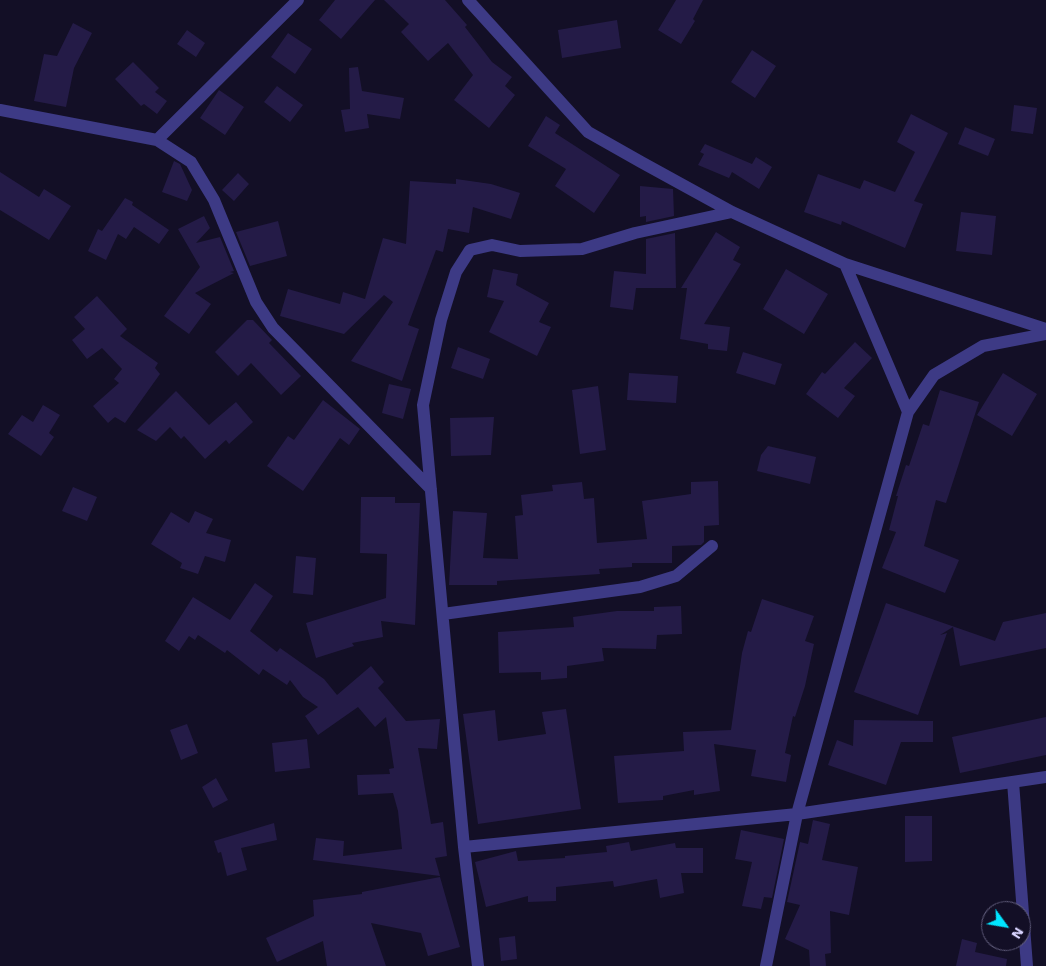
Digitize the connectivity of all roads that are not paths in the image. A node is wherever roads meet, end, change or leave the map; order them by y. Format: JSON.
{"nodes":[{"id":1,"x":298,"y":0,"type":"edge"},
{"id":2,"x":468,"y":2,"type":"edge"},
{"id":3,"x":0,"y":110,"type":"edge"},
{"id":4,"x":158,"y":140,"type":"junction"},
{"id":5,"x":732,"y":212,"type":"junction"},
{"id":6,"x":844,"y":264,"type":"junction"},
{"id":7,"x":1046,"y":329,"type":"edge"},
{"id":8,"x":1046,"y":334,"type":"edge"},
{"id":9,"x":908,"y":412,"type":"junction"},
{"id":10,"x":431,"y":490,"type":"junction"},
{"id":11,"x":712,"y":546,"type":"dead end"},
{"id":12,"x":443,"y":614,"type":"junction"},
{"id":13,"x":1046,"y":777,"type":"edge"},
{"id":14,"x":1013,"y":782,"type":"junction"},
{"id":15,"x":797,"y":814,"type":"junction"},
{"id":16,"x":464,"y":847,"type":"junction"},
{"id":17,"x":478,"y":966,"type":"edge"},
{"id":18,"x":766,"y":966,"type":"edge"},
{"id":19,"x":1027,"y":966,"type":"edge"}],
"edges":[{"from":1,"to":4,"type":"street"},
{"from":2,"to":5,"type":"street"},
{"from":3,"to":4,"type":"street"},
{"from":4,"to":10,"type":"street"},
{"from":5,"to":6,"type":"street"},
{"from":5,"to":10,"type":"street"},
{"from":6,"to":7,"type":"street"},
{"from":6,"to":9,"type":"street"},
{"from":8,"to":9,"type":"street"},
{"from":9,"to":15,"type":"street"},
{"from":10,"to":12,"type":"street"},
{"from":11,"to":12,"type":"street"},
{"from":12,"to":16,"type":"street"},
{"from":13,"to":14,"type":"street"},
{"from":14,"to":15,"type":"street"},
{"from":14,"to":19,"type":"street"},
{"from":15,"to":16,"type":"street"},
{"from":15,"to":18,"type":"street"},
{"from":16,"to":17,"type":"street"}]}
